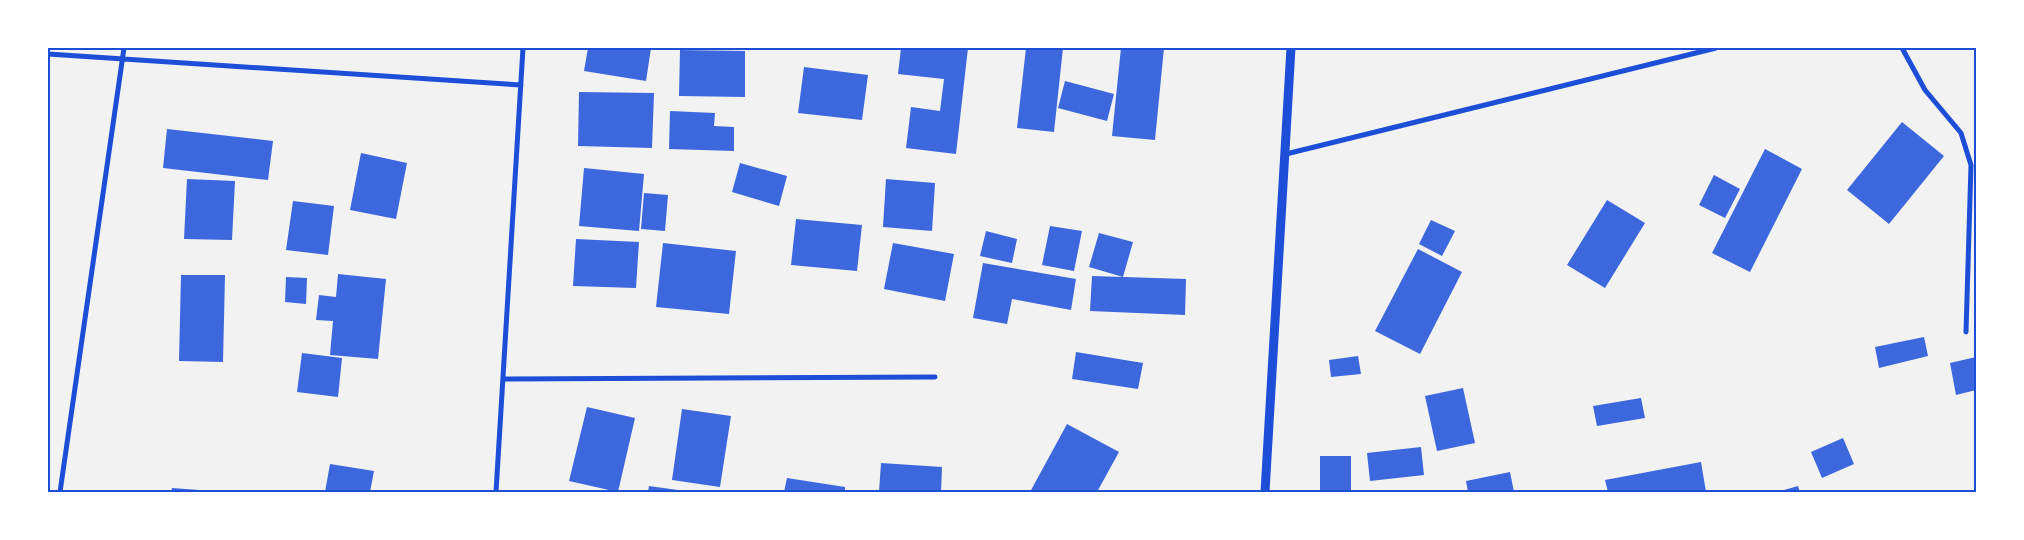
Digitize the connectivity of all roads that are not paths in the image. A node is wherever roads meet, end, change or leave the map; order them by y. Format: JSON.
{"nodes":[{"id":1,"x":124,"y":48,"type":"edge"},
{"id":2,"x":523,"y":48,"type":"edge"},
{"id":3,"x":1291,"y":48,"type":"edge"},
{"id":4,"x":1716,"y":48,"type":"edge"},
{"id":5,"x":1902,"y":48,"type":"edge"},
{"id":6,"x":48,"y":54,"type":"edge"},
{"id":7,"x":123,"y":57,"type":"junction"},
{"id":8,"x":521,"y":85,"type":"junction"},
{"id":9,"x":1286,"y":154,"type":"junction"},
{"id":10,"x":1966,"y":332,"type":"dead end"},
{"id":11,"x":935,"y":377,"type":"dead end"},
{"id":12,"x":503,"y":379,"type":"junction"},
{"id":13,"x":60,"y":492,"type":"edge"},
{"id":14,"x":496,"y":492,"type":"edge"},
{"id":15,"x":1264,"y":492,"type":"edge"}],
"edges":[{"from":1,"to":7,"type":"street"},
{"from":2,"to":8,"type":"street"},
{"from":3,"to":9,"type":"street"},
{"from":4,"to":9,"type":"street"},
{"from":5,"to":10,"type":"street"},
{"from":6,"to":7,"type":"street"},
{"from":7,"to":8,"type":"street"},
{"from":7,"to":13,"type":"street"},
{"from":8,"to":12,"type":"street"},
{"from":9,"to":15,"type":"street"},
{"from":11,"to":12,"type":"street"},
{"from":12,"to":14,"type":"street"}]}
